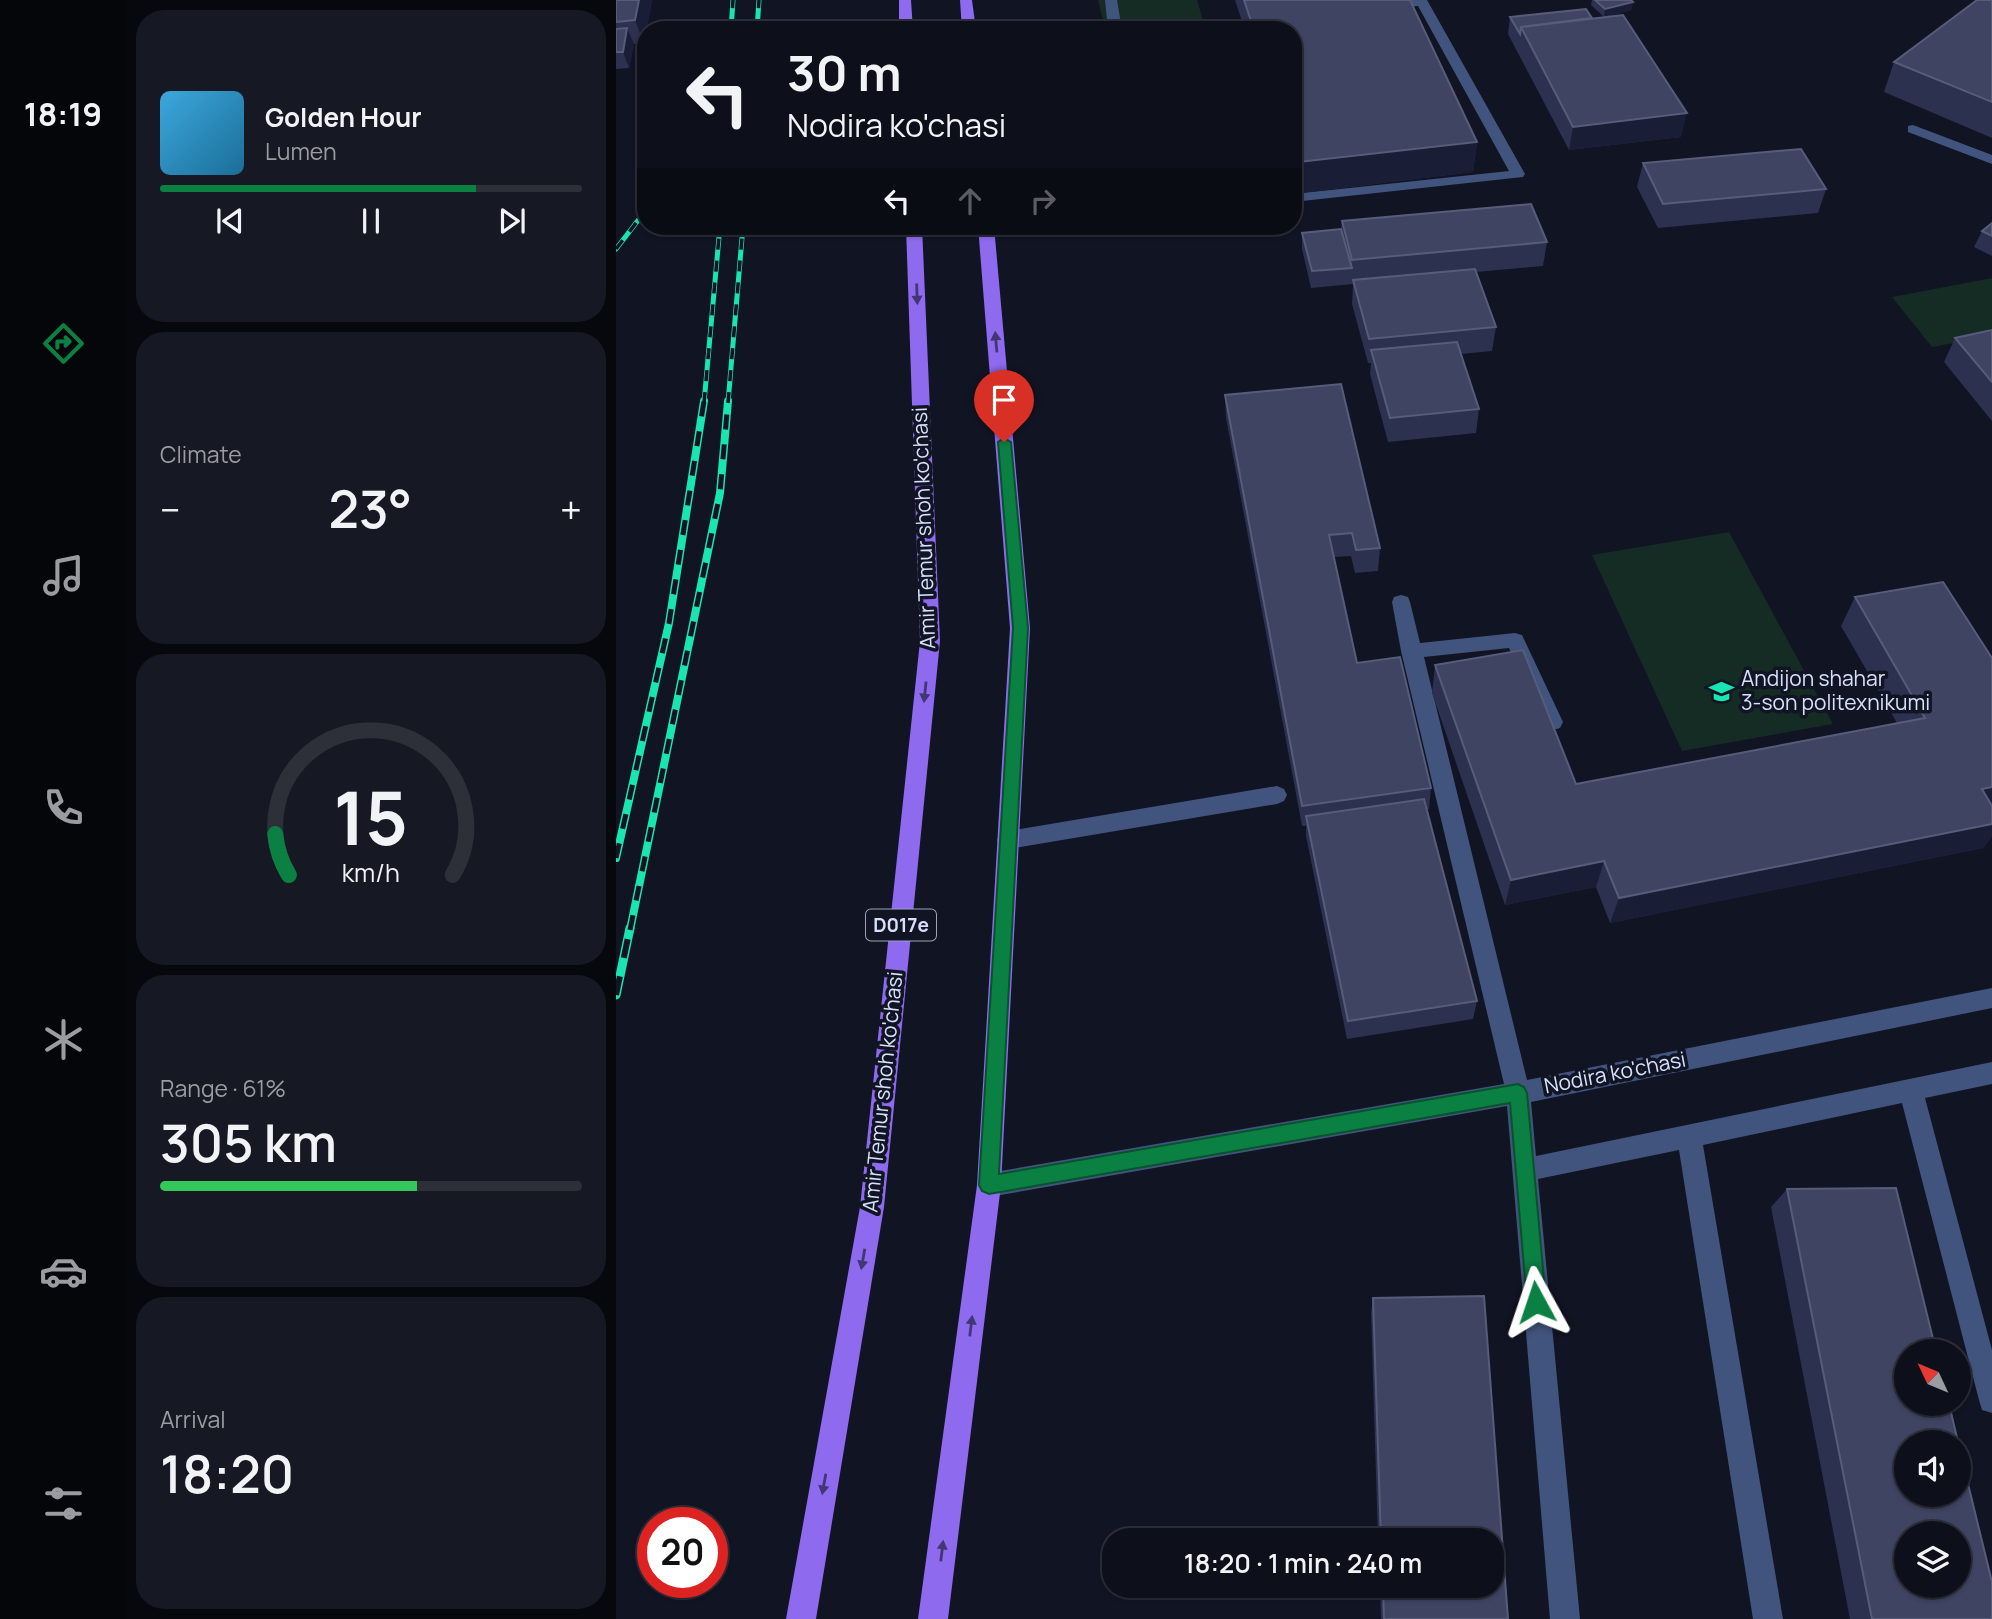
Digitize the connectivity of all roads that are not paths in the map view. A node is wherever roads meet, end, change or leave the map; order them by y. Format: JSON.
{"nodes":[{"id":1,"x":905,"y":0,"type":"edge"},
{"id":2,"x":966,"y":0,"type":"edge"},
{"id":3,"x":1111,"y":0,"type":"edge"},
{"id":4,"x":1354,"y":0,"type":"edge"},
{"id":5,"x":906,"y":21,"type":"edge"},
{"id":6,"x":968,"y":21,"type":"edge"},
{"id":7,"x":1114,"y":21,"type":"edge"},
{"id":8,"x":1913,"y":129,"type":"dead end"},
{"id":9,"x":1992,"y":160,"type":"edge"},
{"id":10,"x":1302,"y":197,"type":"edge"},
{"id":11,"x":914,"y":235,"type":"edge"},
{"id":12,"x":987,"y":235,"type":"edge"},
{"id":13,"x":1401,"y":602,"type":"dead end"},
{"id":14,"x":1411,"y":651,"type":"junction"},
{"id":15,"x":1553,"y":722,"type":"edge"},
{"id":16,"x":1277,"y":796,"type":"dead end"},
{"id":17,"x":1008,"y":840,"type":"junction"},
{"id":18,"x":1992,"y":998,"type":"edge"},
{"id":19,"x":1992,"y":1073,"type":"edge"},
{"id":20,"x":1911,"y":1090,"type":"junction"},
{"id":21,"x":1518,"y":1093,"type":"junction"},
{"id":22,"x":1689,"y":1136,"type":"junction"},
{"id":23,"x":1525,"y":1170,"type":"junction"},
{"id":24,"x":989,"y":1185,"type":"junction"},
{"id":25,"x":1992,"y":1400,"type":"edge"},
{"id":26,"x":801,"y":1619,"type":"edge"},
{"id":27,"x":933,"y":1619,"type":"edge"},
{"id":28,"x":1565,"y":1619,"type":"edge"},
{"id":29,"x":1768,"y":1619,"type":"edge"}],
"edges":[{"from":1,"to":5,"type":"main road"},
{"from":2,"to":6,"type":"main road"},
{"from":3,"to":7,"type":"street"},
{"from":4,"to":10,"type":"street"},
{"from":8,"to":9,"type":"street"},
{"from":11,"to":26,"type":"main road","name":"Amir Temur shoh ko'chasi","number":"D017e","one_way":true},
{"from":17,"to":12,"type":"main road","one_way":true},
{"from":13,"to":14,"type":"street"},
{"from":14,"to":15,"type":"street"},
{"from":14,"to":21,"type":"street"},
{"from":16,"to":17,"type":"street"},
{"from":17,"to":24,"type":"main road"},
{"from":18,"to":21,"type":"street","name":"Nodira ko'chasi"},
{"from":19,"to":20,"type":"street"},
{"from":20,"to":22,"type":"street"},
{"from":20,"to":25,"type":"street"},
{"from":21,"to":23,"type":"street"},
{"from":21,"to":24,"type":"street","name":"Nodira ko'chasi"},
{"from":22,"to":23,"type":"street"},
{"from":22,"to":29,"type":"street"},
{"from":23,"to":28,"type":"street"},
{"from":27,"to":24,"type":"main road","one_way":true}]}
